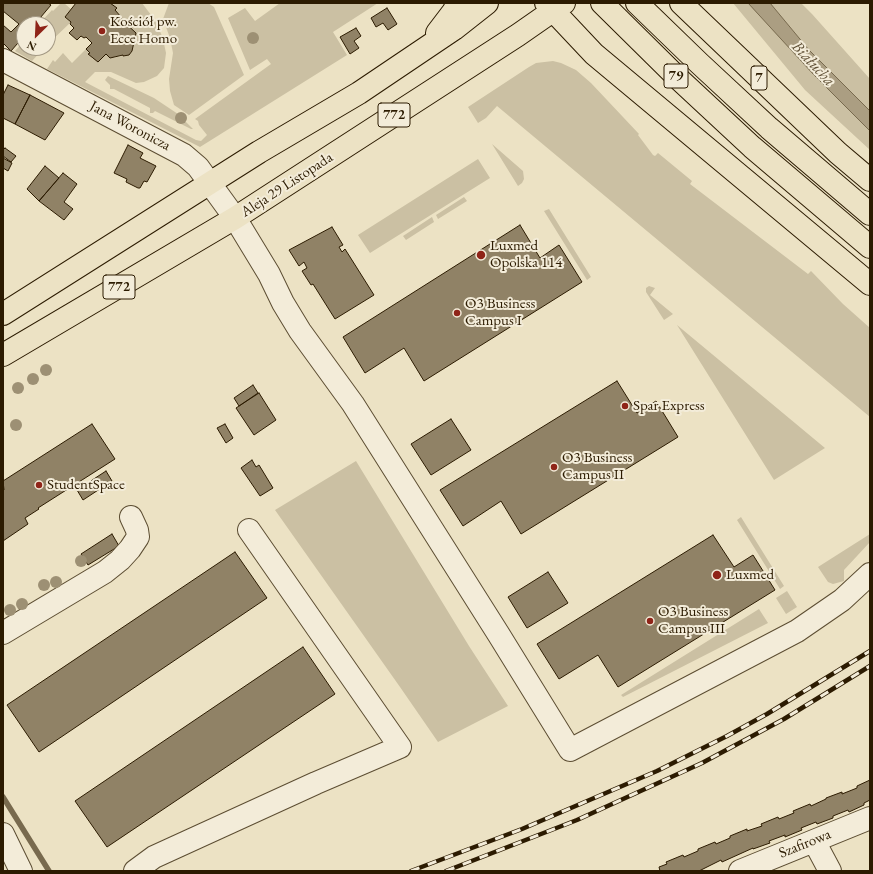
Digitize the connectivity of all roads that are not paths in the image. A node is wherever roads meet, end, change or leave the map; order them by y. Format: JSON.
{"nodes":[{"id":1,"x":458,"y":3,"type":"edge"},
{"id":2,"x":487,"y":3,"type":"edge"},
{"id":3,"x":602,"y":3,"type":"edge"},
{"id":4,"x":637,"y":3,"type":"edge"},
{"id":5,"x":681,"y":3,"type":"edge"},
{"id":6,"x":554,"y":6,"type":"edge"},
{"id":7,"x":412,"y":58,"type":"junction"},
{"id":8,"x":3,"y":60,"type":"edge"},
{"id":9,"x":870,"y":180,"type":"edge"},
{"id":10,"x":211,"y":184,"type":"junction"},
{"id":11,"x":870,"y":214,"type":"edge"},
{"id":12,"x":235,"y":218,"type":"junction"},
{"id":13,"x":870,"y":247,"type":"edge"},
{"id":14,"x":870,"y":284,"type":"edge"},
{"id":15,"x":3,"y":314,"type":"edge"},
{"id":16,"x":3,"y":355,"type":"edge"},
{"id":17,"x":131,"y":518,"type":"dead end"},
{"id":18,"x":249,"y":530,"type":"dead end"},
{"id":19,"x":870,"y":574,"type":"edge"},
{"id":20,"x":3,"y":633,"type":"edge"},
{"id":21,"x":870,"y":818,"type":"edge"},
{"id":22,"x":3,"y":834,"type":"edge"},
{"id":23,"x":814,"y":841,"type":"junction"},
{"id":24,"x":20,"y":871,"type":"edge"},
{"id":25,"x":135,"y":871,"type":"edge"},
{"id":26,"x":740,"y":871,"type":"edge"},
{"id":27,"x":830,"y":871,"type":"edge"}],
"edges":[{"from":1,"to":7,"type":"main road"},
{"from":2,"to":7,"type":"main road","number":"772"},
{"from":3,"to":13,"type":"main road","number":"79"},
{"from":4,"to":11,"type":"main road","number":"79"},
{"from":5,"to":9,"type":"main road","number":"7"},
{"from":6,"to":12,"type":"main road","name":"Aleja 29 Listopada","number":"772"},
{"from":6,"to":14,"type":"main road"},
{"from":7,"to":10,"type":"main road","number":"772"},
{"from":8,"to":10,"type":"street","name":"Jana Woronicza"},
{"from":10,"to":12,"type":"street","name":"Jana Woronicza"},
{"from":10,"to":15,"type":"main road","number":"772"},
{"from":12,"to":16,"type":"main road","name":"Aleja 29 Listopada","number":"772"},
{"from":12,"to":19,"type":"street","name":"Jana Woronicza"},
{"from":17,"to":20,"type":"street"},
{"from":18,"to":25,"type":"street"},
{"from":21,"to":23,"type":"street","name":"Szafirowa"},
{"from":22,"to":24,"type":"street"},
{"from":23,"to":26,"type":"street","name":"Szafirowa"},
{"from":23,"to":27,"type":"street"}]}
